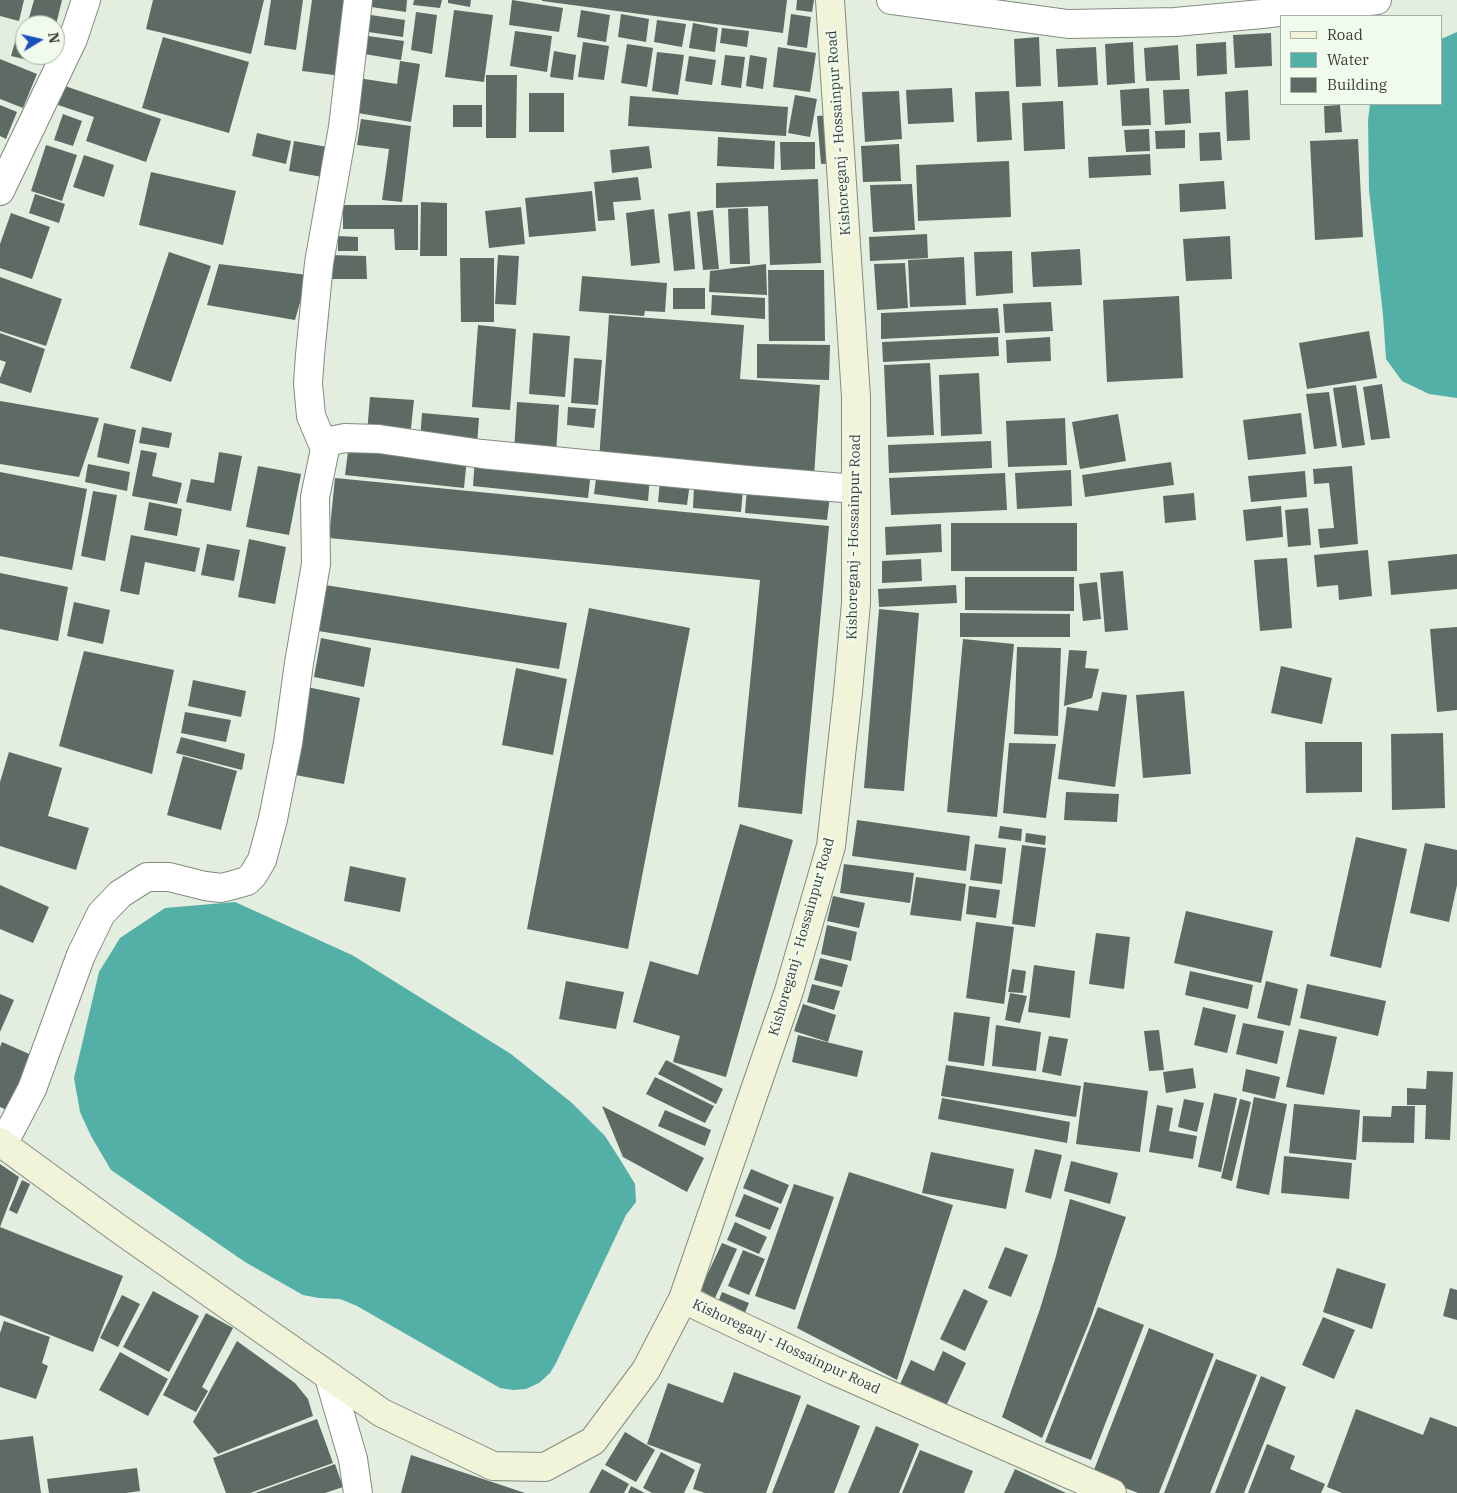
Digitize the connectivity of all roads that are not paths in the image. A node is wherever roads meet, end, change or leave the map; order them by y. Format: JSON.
{"nodes":[{"id":1,"x":86,"y":0,"type":"edge"},
{"id":2,"x":358,"y":0,"type":"edge"},
{"id":3,"x":830,"y":0,"type":"edge"},
{"id":4,"x":891,"y":0,"type":"edge"},
{"id":5,"x":1377,"y":0,"type":"edge"},
{"id":6,"x":0,"y":191,"type":"edge"},
{"id":7,"x":325,"y":449,"type":"junction"},
{"id":8,"x":856,"y":489,"type":"junction"},
{"id":9,"x":1,"y":1143,"type":"edge"},
{"id":10,"x":683,"y":1299,"type":"junction"},
{"id":11,"x":329,"y":1377,"type":"junction"},
{"id":12,"x":358,"y":1493,"type":"edge"},
{"id":13,"x":1112,"y":1493,"type":"edge"}],
"edges":[{"from":1,"to":6,"type":"street"},
{"from":2,"to":7,"type":"street"},
{"from":3,"to":8,"type":"main road","name":"Kishoreganj - Hossainpur Road"},
{"from":4,"to":5,"type":"street"},
{"from":7,"to":8,"type":"street"},
{"from":7,"to":9,"type":"street"},
{"from":8,"to":10,"type":"main road","name":"Kishoreganj - Hossainpur Road"},
{"from":9,"to":11,"type":"main road"},
{"from":10,"to":11,"type":"main road"},
{"from":10,"to":13,"type":"main road","name":"Kishoreganj - Hossainpur Road"},
{"from":11,"to":12,"type":"street"}]}
